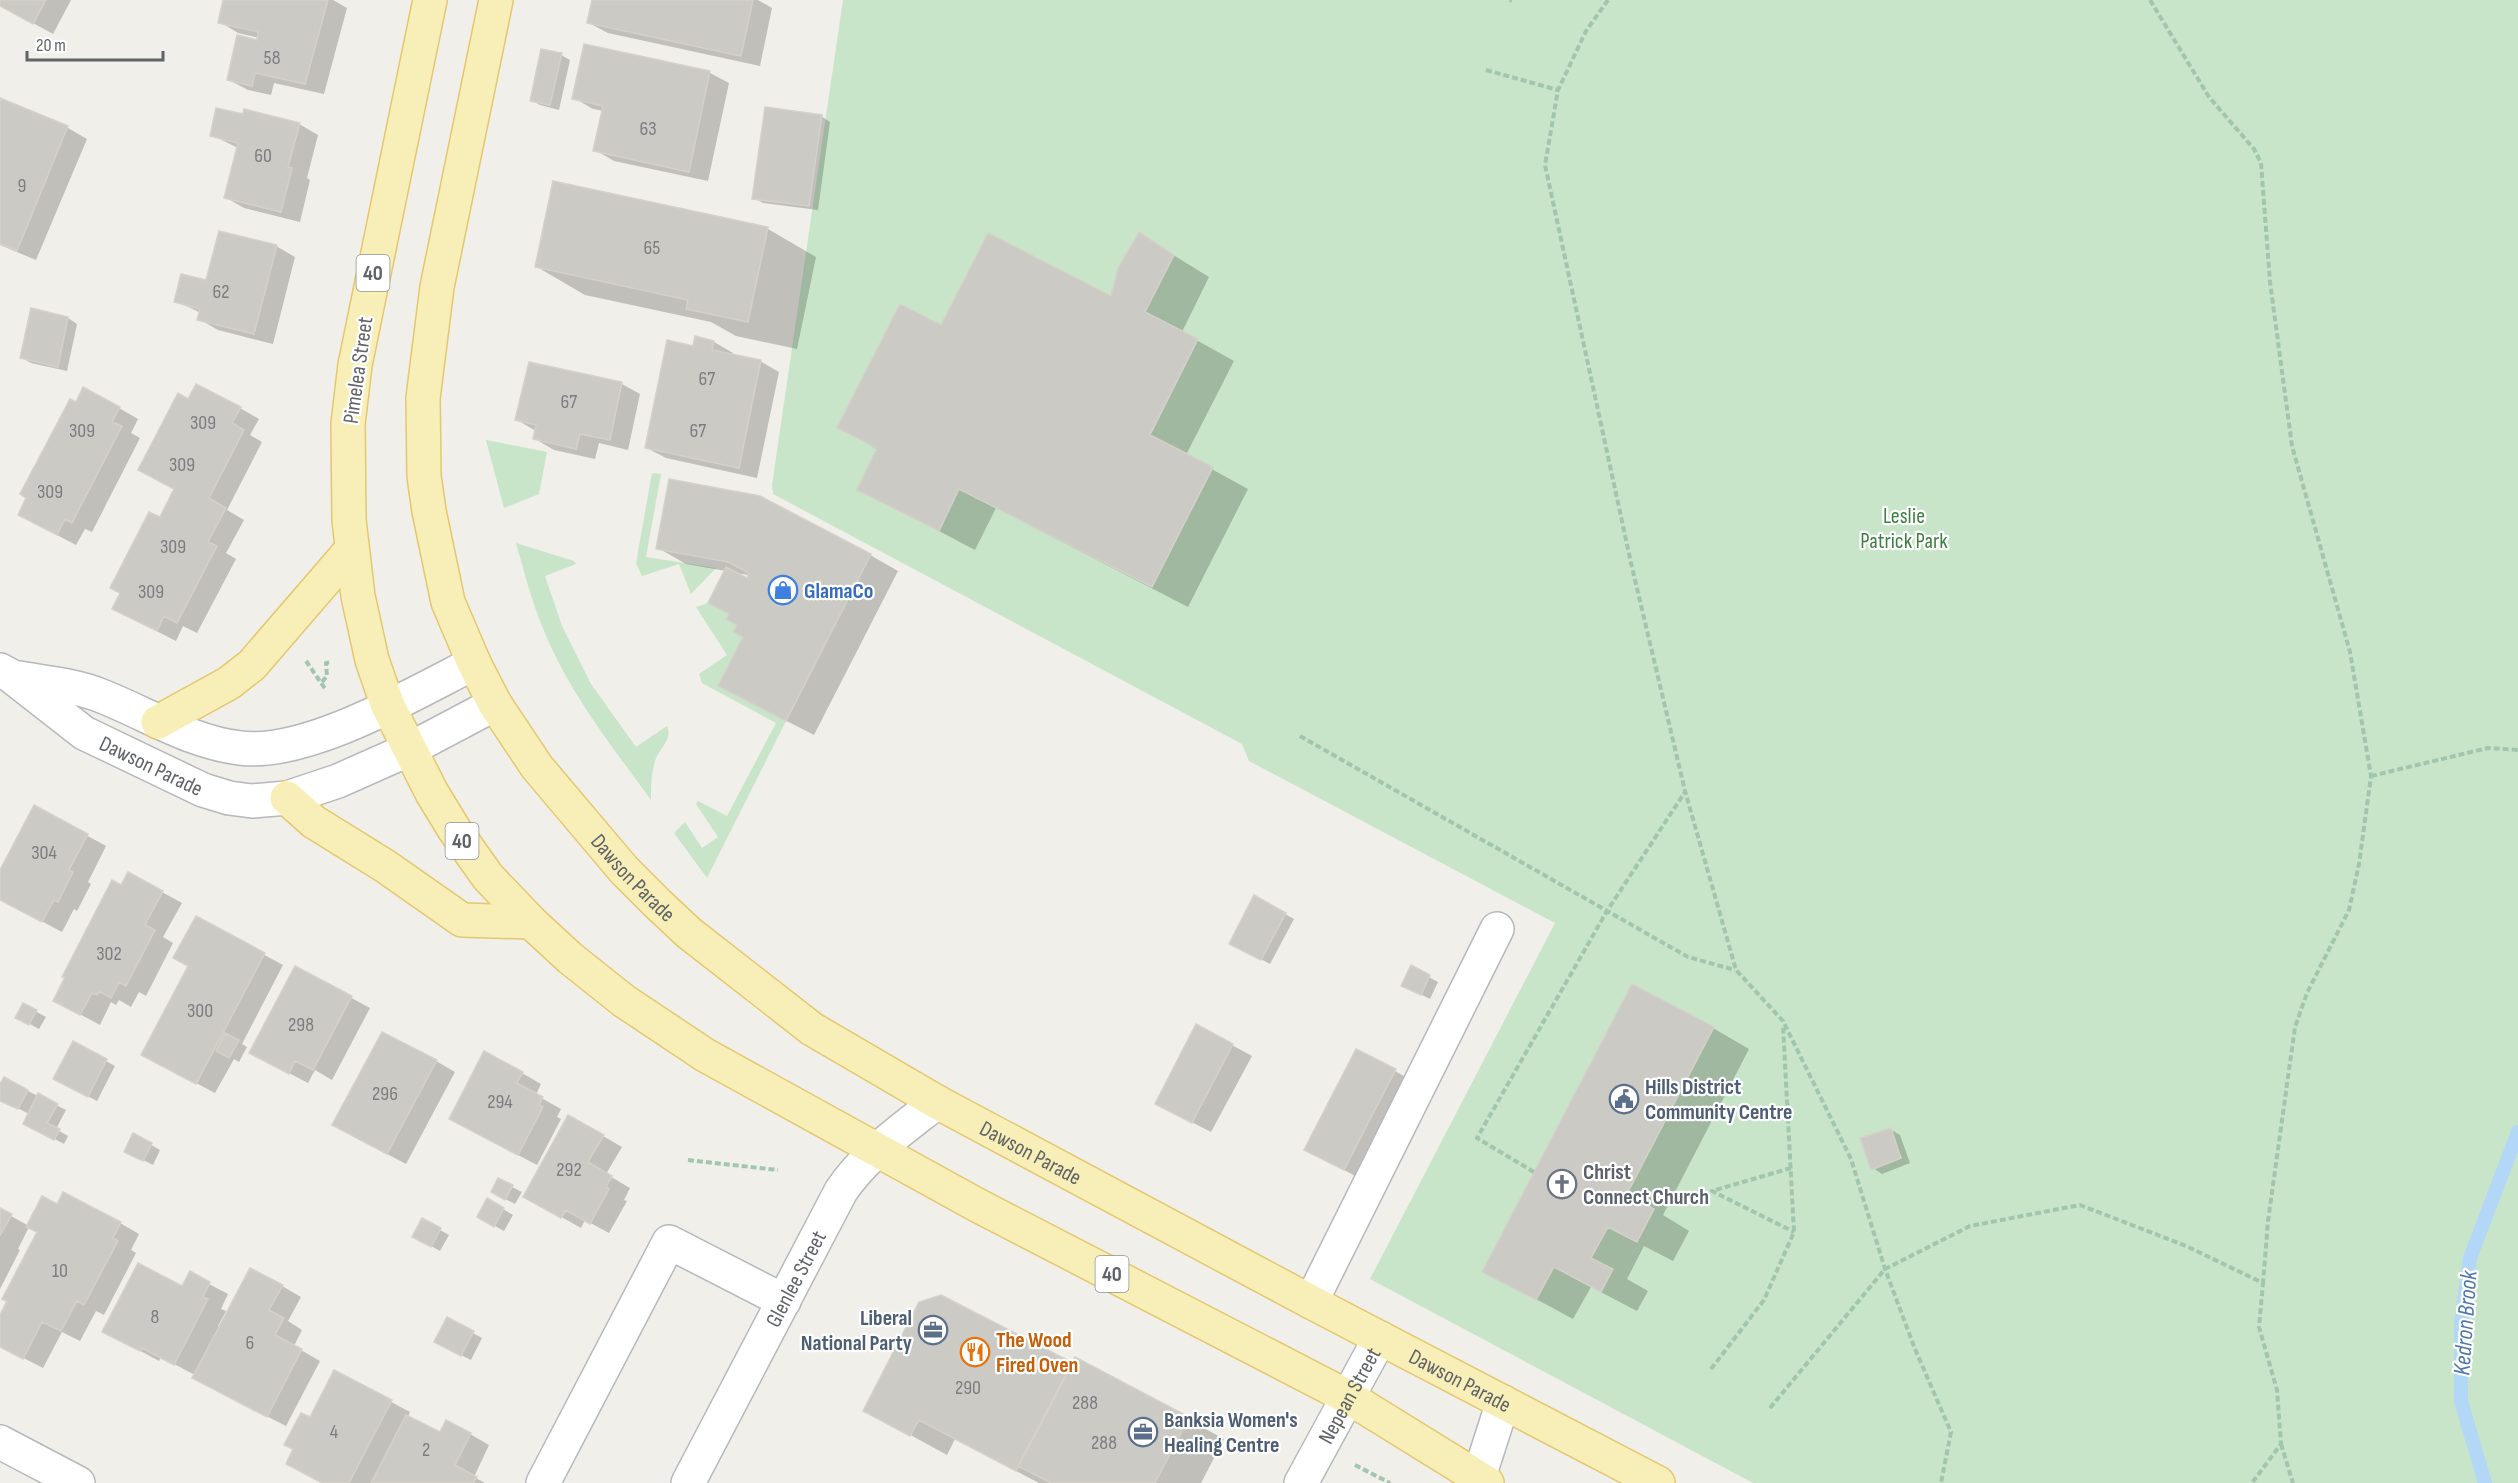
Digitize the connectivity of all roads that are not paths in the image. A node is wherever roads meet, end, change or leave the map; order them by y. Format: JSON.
{"nodes":[{"id":1,"x":430,"y":0,"type":"edge"},
{"id":2,"x":496,"y":0,"type":"edge"},
{"id":3,"x":352,"y":549,"type":"junction"},
{"id":4,"x":474,"y":663,"type":"junction"},
{"id":5,"x":6,"y":673,"type":"edge"},
{"id":6,"x":495,"y":704,"type":"junction"},
{"id":7,"x":388,"y":706,"type":"junction"},
{"id":8,"x":158,"y":722,"type":"junction"},
{"id":9,"x":410,"y":749,"type":"junction"},
{"id":10,"x":287,"y":798,"type":"junction"},
{"id":11,"x":531,"y":922,"type":"junction"},
{"id":12,"x":1497,"y":929,"type":"dead end"},
{"id":13,"x":937,"y":1102,"type":"junction"},
{"id":14,"x":877,"y":1150,"type":"junction"},
{"id":15,"x":784,"y":1301,"type":"junction"},
{"id":16,"x":1311,"y":1302,"type":"junction"},
{"id":17,"x":1380,"y":1338,"type":"junction"},
{"id":18,"x":1348,"y":1397,"type":"junction"},
{"id":19,"x":1503,"y":1402,"type":"junction"},
{"id":20,"x":0,"y":1442,"type":"edge"},
{"id":21,"x":1481,"y":1482,"type":"edge"},
{"id":22,"x":78,"y":1483,"type":"edge"},
{"id":23,"x":543,"y":1483,"type":"edge"},
{"id":24,"x":688,"y":1483,"type":"edge"},
{"id":25,"x":1301,"y":1483,"type":"edge"},
{"id":26,"x":1658,"y":1483,"type":"edge"}],
"edges":[{"from":1,"to":3,"type":"main road","name":"Pimelea Street","number":"40"},
{"from":2,"to":4,"type":"main road"},
{"from":3,"to":7,"type":"main road","name":"Pimelea Street","number":"40"},
{"from":3,"to":8,"type":"main road"},
{"from":4,"to":6,"type":"main road","name":"Dawson Parade"},
{"from":4,"to":7,"type":"street","name":"Dawson Parade"},
{"from":5,"to":8,"type":"street","name":"Dawson Parade"},
{"from":5,"to":10,"type":"street","name":"Dawson Parade"},
{"from":6,"to":9,"type":"street","name":"Dawson Parade"},
{"from":6,"to":13,"type":"main road","name":"Dawson Parade"},
{"from":7,"to":8,"type":"street","name":"Dawson Parade"},
{"from":7,"to":9,"type":"main road","number":"40"},
{"from":9,"to":10,"type":"street","name":"Dawson Parade"},
{"from":9,"to":11,"type":"main road","number":"40"},
{"from":10,"to":11,"type":"main road"},
{"from":11,"to":14,"type":"main road","number":"40"},
{"from":12,"to":16,"type":"street"},
{"from":13,"to":14,"type":"street","name":"Glenlee Street"},
{"from":13,"to":16,"type":"main road","name":"Dawson Parade"},
{"from":14,"to":15,"type":"street","name":"Glenlee Street"},
{"from":14,"to":18,"type":"main road","number":"40"},
{"from":15,"to":23,"type":"street"},
{"from":15,"to":24,"type":"street","name":"Glenlee Street"},
{"from":16,"to":17,"type":"main road","name":"Dawson Parade"},
{"from":17,"to":18,"type":"street","name":"Nepean Street"},
{"from":17,"to":19,"type":"main road","name":"Dawson Parade"},
{"from":18,"to":21,"type":"main road","number":"40"},
{"from":18,"to":25,"type":"street","name":"Nepean Street"},
{"from":19,"to":21,"type":"street"},
{"from":19,"to":26,"type":"main road","name":"Dawson Parade"},
{"from":20,"to":22,"type":"street"}]}
